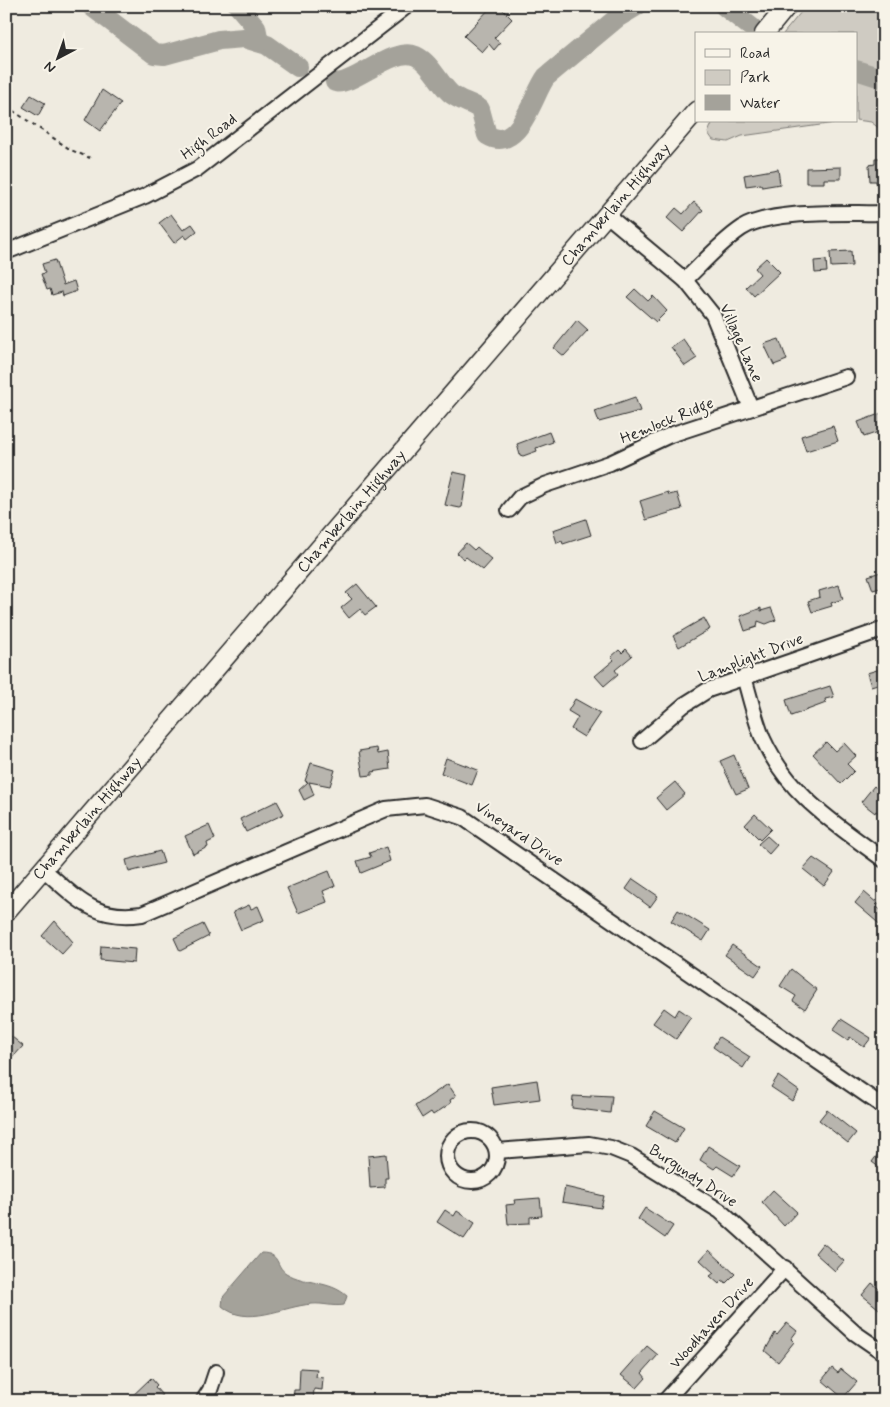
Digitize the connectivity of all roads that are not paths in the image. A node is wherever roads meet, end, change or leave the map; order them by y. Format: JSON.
{"nodes":[{"id":1,"x":407,"y":6,"type":"edge"},
{"id":2,"x":787,"y":6,"type":"edge"},
{"id":3,"x":766,"y":32,"type":"edge"},
{"id":4,"x":695,"y":112,"type":"edge"},
{"id":5,"x":884,"y":213,"type":"edge"},
{"id":6,"x":607,"y":215,"type":"junction"},
{"id":7,"x":6,"y":252,"type":"edge"},
{"id":8,"x":685,"y":280,"type":"junction"},
{"id":9,"x":846,"y":377,"type":"dead end"},
{"id":10,"x":750,"y":408,"type":"junction"},
{"id":11,"x":509,"y":510,"type":"dead end"},
{"id":12,"x":884,"y":629,"type":"edge"},
{"id":13,"x":744,"y":676,"type":"junction"},
{"id":14,"x":642,"y":741,"type":"dead end"},
{"id":15,"x":884,"y":860,"type":"edge"},
{"id":16,"x":43,"y":869,"type":"junction"},
{"id":17,"x":6,"y":912,"type":"edge"},
{"id":18,"x":884,"y":1107,"type":"edge"},
{"id":19,"x":497,"y":1151,"type":"dead end"},
{"id":20,"x":785,"y":1268,"type":"junction"},
{"id":21,"x":884,"y":1353,"type":"edge"},
{"id":22,"x":216,"y":1372,"type":"dead end"},
{"id":23,"x":203,"y":1401,"type":"edge"},
{"id":24,"x":665,"y":1401,"type":"edge"}],
"edges":[{"from":1,"to":7,"type":"street","name":"High Road"},
{"from":2,"to":3,"type":"main road"},
{"from":4,"to":6,"type":"main road","name":"Chamberlain Highway"},
{"from":5,"to":8,"type":"street"},
{"from":6,"to":8,"type":"street","name":"Village Lane"},
{"from":6,"to":16,"type":"main road","name":"Chamberlain Highway"},
{"from":8,"to":10,"type":"street","name":"Village Lane"},
{"from":9,"to":10,"type":"street","name":"Hemlock Ridge"},
{"from":10,"to":11,"type":"street","name":"Hemlock Ridge"},
{"from":12,"to":13,"type":"street","name":"Lamplight Drive"},
{"from":13,"to":14,"type":"street","name":"Lamplight Drive"},
{"from":13,"to":15,"type":"street"},
{"from":16,"to":17,"type":"main road","name":"Chamberlain Highway"},
{"from":16,"to":18,"type":"street","name":"Vineyard Drive"},
{"from":19,"to":20,"type":"street","name":"Burgundy Drive"},
{"from":20,"to":21,"type":"street","name":"Burgundy Drive"},
{"from":20,"to":24,"type":"street","name":"Woodhaven Drive"},
{"from":22,"to":23,"type":"street"}]}
